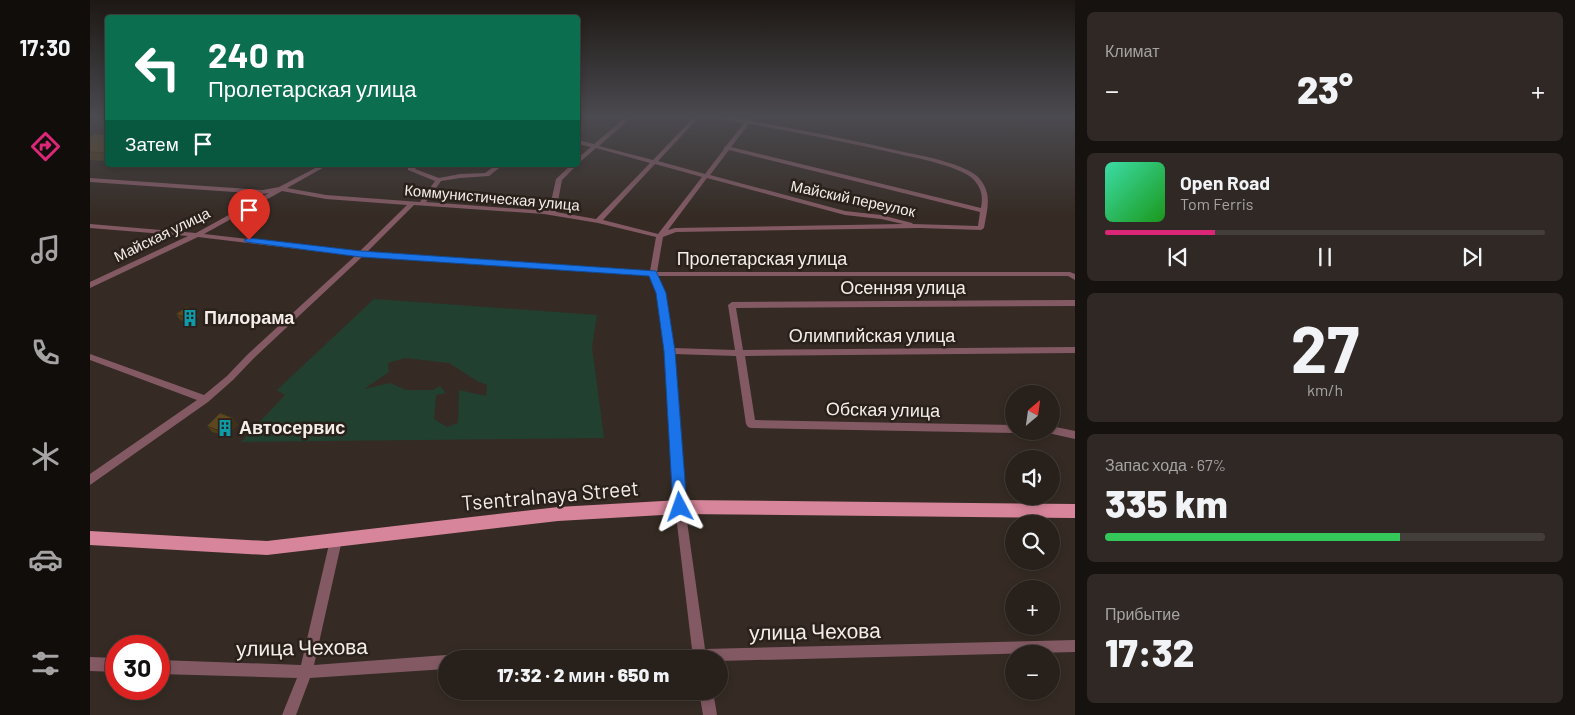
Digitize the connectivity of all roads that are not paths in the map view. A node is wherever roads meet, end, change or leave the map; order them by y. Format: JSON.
{"nodes":[{"id":1,"x":590,"y":149,"type":"edge"},
{"id":2,"x":605,"y":149,"type":"edge"},
{"id":3,"x":667,"y":149,"type":"edge"},
{"id":4,"x":725,"y":149,"type":"edge"},
{"id":5,"x":732,"y":149,"type":"edge"},
{"id":6,"x":885,"y":149,"type":"edge"},
{"id":7,"x":580,"y":159,"type":"edge"},
{"id":8,"x":654,"y":163,"type":"junction"},
{"id":9,"x":321,"y":167,"type":"edge"},
{"id":10,"x":413,"y":167,"type":"edge"},
{"id":11,"x":497,"y":167,"type":"edge"},
{"id":12,"x":572,"y":167,"type":"edge"},
{"id":13,"x":706,"y":177,"type":"junction"},
{"id":14,"x":90,"y":180,"type":"edge"},
{"id":15,"x":439,"y":180,"type":"junction"},
{"id":16,"x":281,"y":190,"type":"junction"},
{"id":17,"x":418,"y":203,"type":"junction"},
{"id":18,"x":984,"y":211,"type":"junction"},
{"id":19,"x":552,"y":214,"type":"junction"},
{"id":20,"x":598,"y":221,"type":"junction"},
{"id":21,"x":90,"y":226,"type":"edge"},
{"id":22,"x":920,"y":226,"type":"junction"},
{"id":23,"x":197,"y":234,"type":"junction"},
{"id":24,"x":660,"y":236,"type":"junction"},
{"id":25,"x":361,"y":254,"type":"junction"},
{"id":26,"x":653,"y":274,"type":"junction"},
{"id":27,"x":1075,"y":278,"type":"edge"},
{"id":28,"x":90,"y":285,"type":"edge"},
{"id":29,"x":1075,"y":303,"type":"edge"},
{"id":30,"x":1075,"y":350,"type":"edge"},
{"id":31,"x":669,"y":351,"type":"junction"},
{"id":32,"x":740,"y":353,"type":"junction"},
{"id":33,"x":90,"y":357,"type":"edge"},
{"id":34,"x":205,"y":399,"type":"junction"},
{"id":35,"x":1005,"y":429,"type":"edge"},
{"id":36,"x":1060,"y":432,"type":"edge"},
{"id":37,"x":1075,"y":435,"type":"edge"},
{"id":38,"x":90,"y":480,"type":"edge"},
{"id":39,"x":680,"y":507,"type":"junction"},
{"id":40,"x":1075,"y":511,"type":"edge"},
{"id":41,"x":90,"y":538,"type":"edge"},
{"id":42,"x":336,"y":540,"type":"junction"},
{"id":43,"x":1075,"y":646,"type":"edge"},
{"id":44,"x":699,"y":650,"type":"edge"},
{"id":45,"x":728,"y":656,"type":"edge"},
{"id":46,"x":438,"y":663,"type":"edge"},
{"id":47,"x":90,"y":664,"type":"edge"},
{"id":48,"x":105,"y":665,"type":"edge"},
{"id":49,"x":170,"y":667,"type":"edge"},
{"id":50,"x":306,"y":672,"type":"junction"},
{"id":51,"x":708,"y":700,"type":"edge"},
{"id":52,"x":289,"y":715,"type":"edge"},
{"id":53,"x":710,"y":715,"type":"edge"}],
"edges":[{"from":1,"to":7,"type":"street"},
{"from":2,"to":8,"type":"street","name":"Майский переулок"},
{"from":3,"to":8,"type":"street"},
{"from":4,"to":13,"type":"street"},
{"from":5,"to":18,"type":"street"},
{"from":6,"to":18,"type":"street"},
{"from":8,"to":13,"type":"street","name":"Майский переулок"},
{"from":8,"to":20,"type":"street"},
{"from":9,"to":16,"type":"street","name":"Майская улица"},
{"from":10,"to":15,"type":"street"},
{"from":11,"to":15,"type":"street"},
{"from":12,"to":19,"type":"street"},
{"from":13,"to":22,"type":"street","name":"Майский переулок"},
{"from":13,"to":24,"type":"street"},
{"from":14,"to":16,"type":"street","name":"Коммунистическая улица"},
{"from":15,"to":17,"type":"street"},
{"from":16,"to":17,"type":"street","name":"Коммунистическая улица"},
{"from":16,"to":23,"type":"street","name":"Майская улица"},
{"from":17,"to":19,"type":"street","name":"Коммунистическая улица"},
{"from":17,"to":25,"type":"street"},
{"from":18,"to":22,"type":"street"},
{"from":19,"to":20,"type":"street","name":"Коммунистическая улица"},
{"from":20,"to":24,"type":"street","name":"Коммунистическая улица"},
{"from":21,"to":23,"type":"street","name":"Пролетарская улица"},
{"from":22,"to":24,"type":"street","name":"Коммунистическая улица"},
{"from":23,"to":25,"type":"street","name":"Пролетарская улица"},
{"from":23,"to":28,"type":"street","name":"Майская улица"},
{"from":24,"to":26,"type":"street"},
{"from":25,"to":26,"type":"street","name":"Пролетарская улица"},
{"from":25,"to":34,"type":"street"},
{"from":26,"to":27,"type":"street","name":"Пролетарская улица"},
{"from":26,"to":31,"type":"street"},
{"from":29,"to":32,"type":"street","name":"Осенняя улица"},
{"from":30,"to":32,"type":"street","name":"Олимпийская улица"},
{"from":31,"to":32,"type":"street","name":"Олимпийская улица"},
{"from":31,"to":39,"type":"street"},
{"from":32,"to":35,"type":"street","name":"Обская улица"},
{"from":33,"to":34,"type":"street"},
{"from":34,"to":38,"type":"street"},
{"from":36,"to":37,"type":"street"},
{"from":39,"to":40,"type":"main road","name":"Tsentralnaya Street"},
{"from":39,"to":42,"type":"main road","name":"Tsentralnaya Street"},
{"from":39,"to":44,"type":"street"},
{"from":41,"to":42,"type":"main road","name":"Tsentralnaya Street"},
{"from":42,"to":50,"type":"street"},
{"from":43,"to":45,"type":"street","name":"улица Чехова"},
{"from":46,"to":50,"type":"street","name":"улица Чехова"},
{"from":47,"to":48,"type":"street"},
{"from":49,"to":50,"type":"street","name":"улица Чехова"},
{"from":50,"to":52,"type":"street"},
{"from":51,"to":53,"type":"street"}]}
